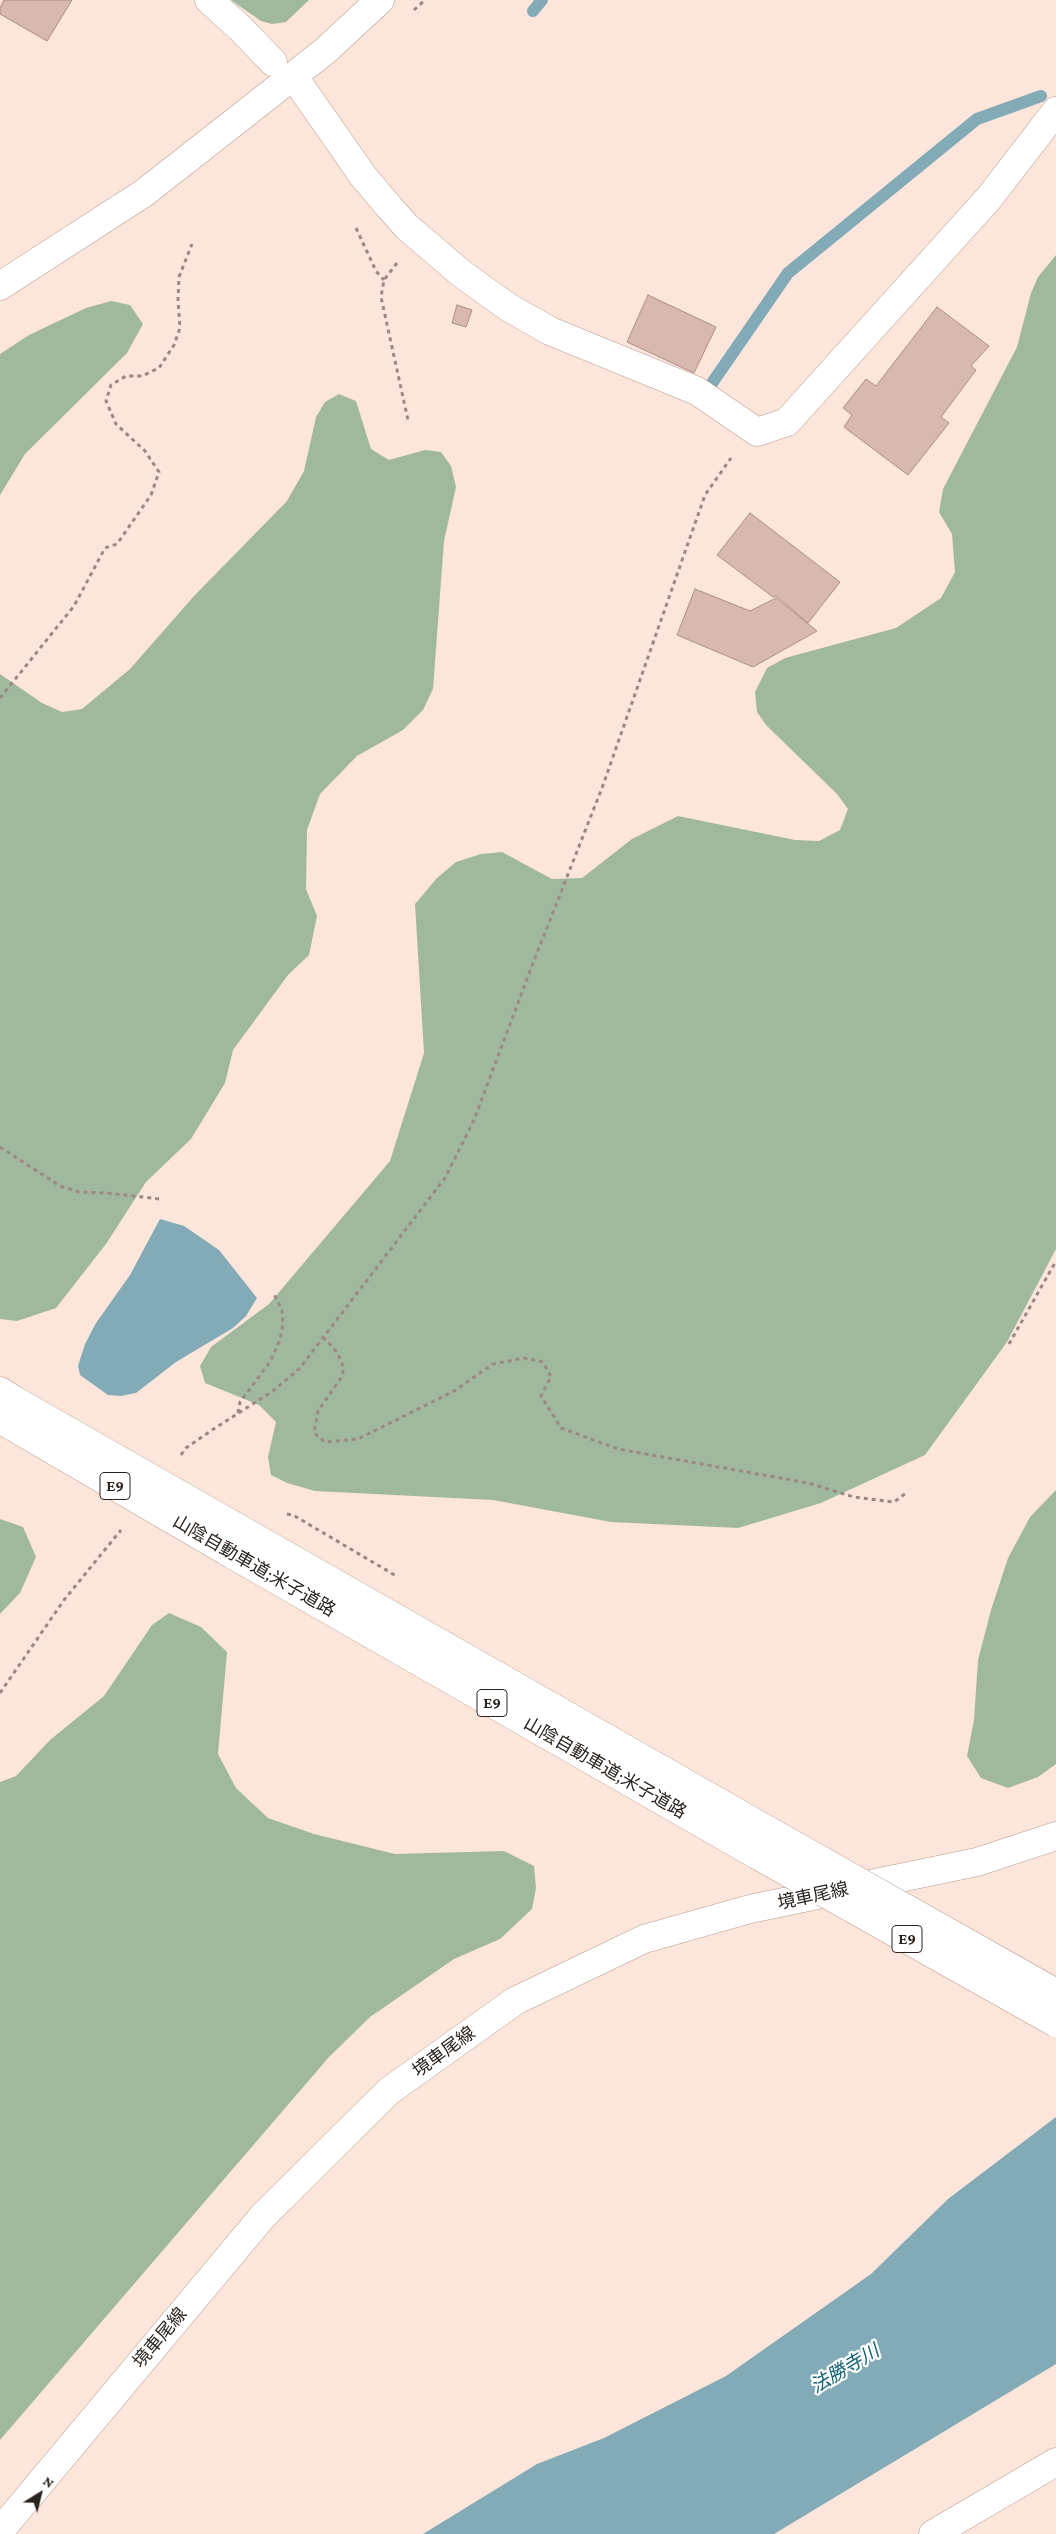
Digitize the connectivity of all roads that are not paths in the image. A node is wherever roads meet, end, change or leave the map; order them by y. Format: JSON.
{"nodes":[{"id":1,"x":209,"y":0,"type":"edge"},
{"id":2,"x":380,"y":0,"type":"edge"},
{"id":3,"x":283,"y":69,"type":"junction"},
{"id":4,"x":1056,"y":111,"type":"edge"},
{"id":5,"x":0,"y":286,"type":"edge"},
{"id":6,"x":5,"y":1408,"type":"edge"},
{"id":7,"x":233,"y":1540,"type":"junction"},
{"id":8,"x":1056,"y":1836,"type":"edge"},
{"id":9,"x":1056,"y":1993,"type":"edge"},
{"id":10,"x":1056,"y":2023,"type":"edge"},
{"id":11,"x":1056,"y":2462,"type":"edge"},
{"id":12,"x":0,"y":2531,"type":"edge"},
{"id":13,"x":932,"y":2534,"type":"edge"}],
"edges":[{"from":1,"to":3,"type":"main road"},
{"from":2,"to":3,"type":"main road"},
{"from":3,"to":4,"type":"main road"},
{"from":3,"to":5,"type":"main road"},
{"from":6,"to":7,"type":"main road","name":"山陰自動車道;米子道路","number":"E9","bridge":true},
{"from":7,"to":9,"type":"main road","name":"山陰自動車道;米子道路","number":"E9","bridge":true},
{"from":7,"to":10,"type":"main road","name":"山陰自動車道;米子道路","number":"E9","bridge":true},
{"from":8,"to":12,"type":"main road","name":"境車尾線"},
{"from":11,"to":13,"type":"main road"}]}
